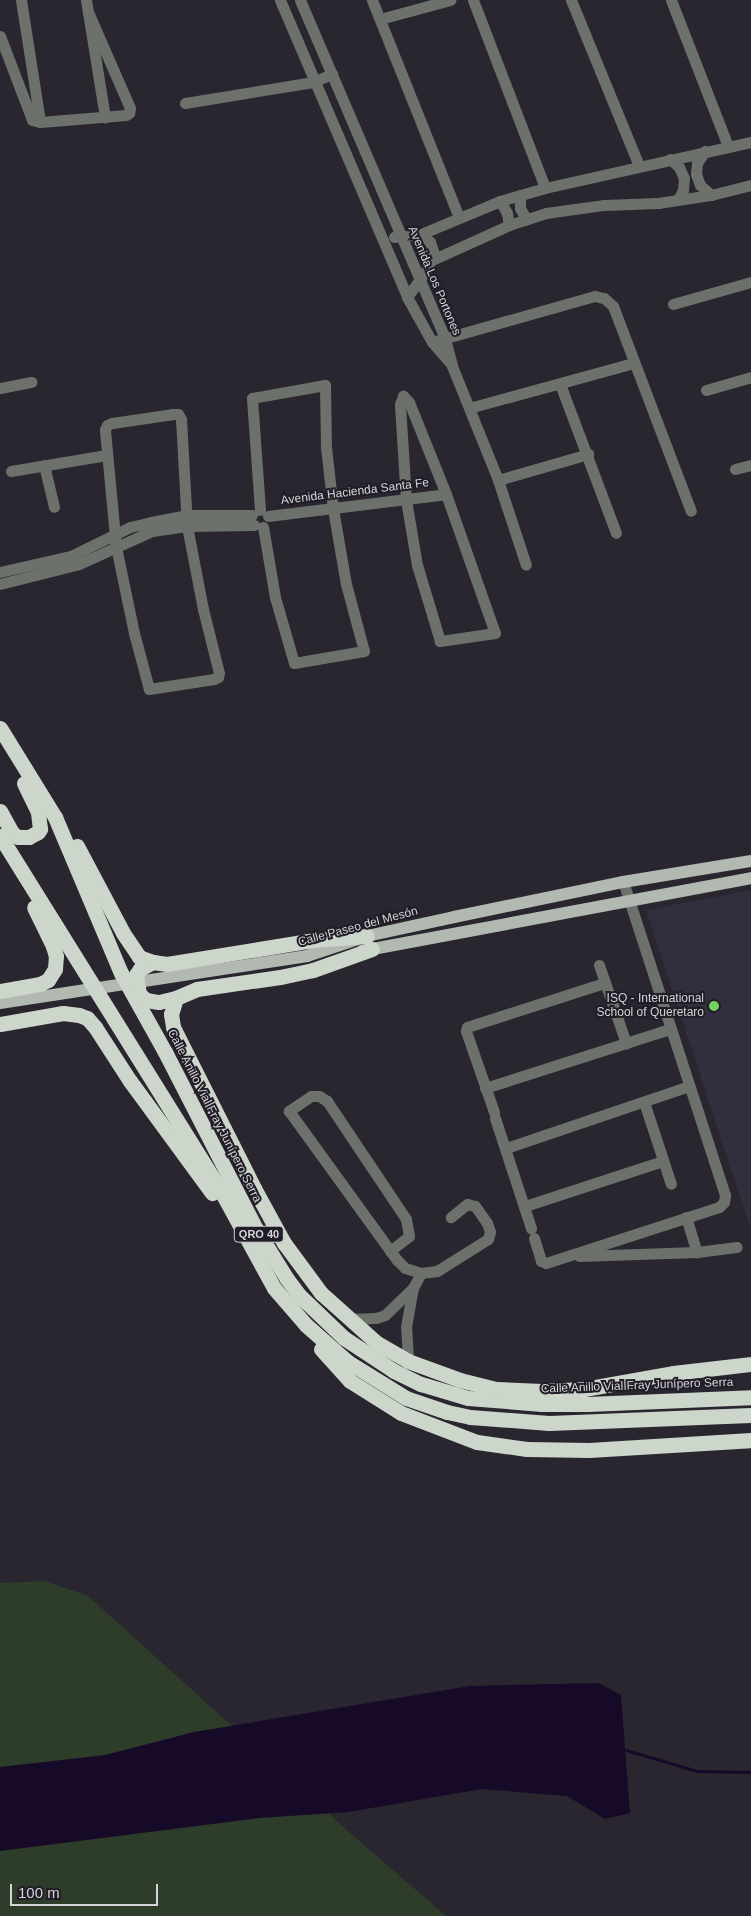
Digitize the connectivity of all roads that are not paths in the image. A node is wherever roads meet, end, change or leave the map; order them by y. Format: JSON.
{"nodes":[{"id":1,"x":21,"y":0,"type":"edge"},
{"id":2,"x":86,"y":0,"type":"edge"},
{"id":3,"x":280,"y":0,"type":"edge"},
{"id":4,"x":300,"y":0,"type":"edge"},
{"id":5,"x":372,"y":0,"type":"edge"},
{"id":6,"x":450,"y":0,"type":"edge"},
{"id":7,"x":473,"y":0,"type":"edge"},
{"id":8,"x":571,"y":0,"type":"edge"},
{"id":9,"x":671,"y":0,"type":"edge"},
{"id":10,"x":88,"y":12,"type":"junction"},
{"id":11,"x":380,"y":19,"type":"junction"},
{"id":12,"x":0,"y":36,"type":"edge"},
{"id":13,"x":332,"y":74,"type":"junction"},
{"id":14,"x":313,"y":82,"type":"junction"},
{"id":15,"x":185,"y":103,"type":"dead end"},
{"id":16,"x":105,"y":117,"type":"junction"},
{"id":17,"x":40,"y":122,"type":"junction"},
{"id":18,"x":751,"y":142,"type":"edge"},
{"id":19,"x":728,"y":146,"type":"junction"},
{"id":20,"x":705,"y":151,"type":"junction"},
{"id":21,"x":670,"y":159,"type":"junction"},
{"id":22,"x":638,"y":166,"type":"junction"},
{"id":23,"x":751,"y":184,"type":"edge"},
{"id":24,"x":545,"y":188,"type":"junction"},
{"id":25,"x":711,"y":194,"type":"junction"},
{"id":26,"x":520,"y":195,"type":"junction"},
{"id":27,"x":678,"y":200,"type":"junction"},
{"id":28,"x":500,"y":201,"type":"junction"},
{"id":29,"x":459,"y":217,"type":"junction"},
{"id":30,"x":526,"y":219,"type":"junction"},
{"id":31,"x":510,"y":225,"type":"junction"},
{"id":32,"x":421,"y":234,"type":"junction"},
{"id":33,"x":399,"y":235,"type":"junction"},
{"id":34,"x":383,"y":241,"type":"junction"},
{"id":35,"x":432,"y":260,"type":"junction"},
{"id":36,"x":419,"y":282,"type":"junction"},
{"id":37,"x":751,"y":282,"type":"edge"},
{"id":38,"x":407,"y":297,"type":"junction"},
{"id":39,"x":673,"y":304,"type":"dead end"},
{"id":40,"x":445,"y":339,"type":"junction"},
{"id":41,"x":432,"y":342,"type":"junction"},
{"id":42,"x":634,"y":363,"type":"junction"},
{"id":43,"x":452,"y":366,"type":"junction"},
{"id":44,"x":751,"y":377,"type":"edge"},
{"id":45,"x":31,"y":382,"type":"dead end"},
{"id":46,"x":560,"y":384,"type":"junction"},
{"id":47,"x":0,"y":388,"type":"edge"},
{"id":48,"x":706,"y":390,"type":"dead end"},
{"id":49,"x":469,"y":408,"type":"junction"},
{"id":50,"x":588,"y":454,"type":"junction"},
{"id":51,"x":107,"y":455,"type":"junction"},
{"id":52,"x":751,"y":465,"type":"edge"},
{"id":53,"x":44,"y":466,"type":"junction"},
{"id":54,"x":735,"y":469,"type":"dead end"},
{"id":55,"x":11,"y":471,"type":"dead end"},
{"id":56,"x":498,"y":480,"type":"junction"},
{"id":57,"x":446,"y":494,"type":"junction"},
{"id":58,"x":406,"y":500,"type":"junction"},
{"id":59,"x":54,"y":507,"type":"dead end"},
{"id":60,"x":333,"y":509,"type":"junction"},
{"id":61,"x":691,"y":512,"type":"dead end"},
{"id":62,"x":259,"y":519,"type":"junction"},
{"id":63,"x":186,"y":521,"type":"junction"},
{"id":64,"x":114,"y":534,"type":"junction"},
{"id":65,"x":616,"y":534,"type":"dead end"},
{"id":66,"x":116,"y":547,"type":"junction"},
{"id":67,"x":526,"y":565,"type":"dead end"},
{"id":68,"x":28,"y":571,"type":"junction"},
{"id":69,"x":0,"y":572,"type":"edge"},
{"id":70,"x":0,"y":584,"type":"edge"},
{"id":71,"x":3,"y":733,"type":"edge"},
{"id":72,"x":0,"y":811,"type":"edge"},
{"id":73,"x":55,"y":816,"type":"junction"},
{"id":74,"x":0,"y":836,"type":"edge"},
{"id":75,"x":12,"y":858,"type":"junction"},
{"id":76,"x":751,"y":861,"type":"edge"},
{"id":77,"x":751,"y":878,"type":"edge"},
{"id":78,"x":623,"y":882,"type":"junction"},
{"id":79,"x":628,"y":900,"type":"junction"},
{"id":80,"x":370,"y":943,"type":"junction"},
{"id":81,"x":153,"y":962,"type":"junction"},
{"id":82,"x":599,"y":965,"type":"dead end"},
{"id":83,"x":604,"y":983,"type":"junction"},
{"id":84,"x":0,"y":991,"type":"edge"},
{"id":85,"x":77,"y":994,"type":"junction"},
{"id":86,"x":176,"y":998,"type":"junction"},
{"id":87,"x":0,"y":1003,"type":"edge"},
{"id":88,"x":0,"y":1012,"type":"edge"},
{"id":89,"x":0,"y":1024,"type":"edge"},
{"id":90,"x":670,"y":1029,"type":"junction"},
{"id":91,"x":626,"y":1043,"type":"junction"},
{"id":92,"x":165,"y":1052,"type":"junction"},
{"id":93,"x":689,"y":1086,"type":"junction"},
{"id":94,"x":486,"y":1088,"type":"junction"},
{"id":95,"x":644,"y":1102,"type":"junction"},
{"id":96,"x":232,"y":1141,"type":"junction"},
{"id":97,"x":506,"y":1148,"type":"junction"},
{"id":98,"x":663,"y":1161,"type":"junction"},
{"id":99,"x":671,"y":1184,"type":"dead end"},
{"id":100,"x":525,"y":1206,"type":"junction"},
{"id":101,"x":451,"y":1217,"type":"dead end"},
{"id":102,"x":686,"y":1217,"type":"junction"},
{"id":103,"x":249,"y":1244,"type":"junction"},
{"id":104,"x":737,"y":1247,"type":"dead end"},
{"id":105,"x":390,"y":1251,"type":"junction"},
{"id":106,"x":697,"y":1252,"type":"junction"},
{"id":107,"x":566,"y":1256,"type":"junction"},
{"id":108,"x":421,"y":1273,"type":"junction"},
{"id":109,"x":413,"y":1288,"type":"junction"},
{"id":110,"x":290,"y":1308,"type":"junction"},
{"id":111,"x":348,"y":1319,"type":"junction"},
{"id":112,"x":408,"y":1361,"type":"junction"},
{"id":113,"x":751,"y":1364,"type":"edge"},
{"id":114,"x":751,"y":1397,"type":"edge"},
{"id":115,"x":751,"y":1416,"type":"edge"},
{"id":116,"x":751,"y":1440,"type":"edge"}],
"edges":[{"from":1,"to":17,"type":"street"},
{"from":2,"to":10,"type":"street"},
{"from":3,"to":14,"type":"street","name":"Avenida Los Portones"},
{"from":4,"to":13,"type":"street","name":"Avenida Los Portones"},
{"from":5,"to":11,"type":"street"},
{"from":6,"to":11,"type":"street"},
{"from":7,"to":24,"type":"street"},
{"from":8,"to":22,"type":"street"},
{"from":9,"to":19,"type":"street"},
{"from":10,"to":16,"type":"street"},
{"from":10,"to":16,"type":"street"},
{"from":11,"to":29,"type":"street"},
{"from":12,"to":17,"type":"street"},
{"from":13,"to":14,"type":"street"},
{"from":13,"to":33,"type":"street","name":"Avenida Los Portones"},
{"from":14,"to":15,"type":"street"},
{"from":14,"to":34,"type":"street","name":"Avenida Los Portones"},
{"from":16,"to":17,"type":"street"},
{"from":18,"to":19,"type":"street"},
{"from":19,"to":20,"type":"street"},
{"from":20,"to":21,"type":"street"},
{"from":20,"to":25,"type":"street"},
{"from":21,"to":22,"type":"street"},
{"from":21,"to":27,"type":"street"},
{"from":22,"to":24,"type":"street"},
{"from":23,"to":25,"type":"street"},
{"from":24,"to":26,"type":"street"},
{"from":25,"to":27,"type":"street"},
{"from":26,"to":28,"type":"street"},
{"from":26,"to":30,"type":"street"},
{"from":27,"to":30,"type":"street"},
{"from":28,"to":29,"type":"street"},
{"from":28,"to":31,"type":"street"},
{"from":29,"to":32,"type":"street"},
{"from":30,"to":31,"type":"street"},
{"from":31,"to":35,"type":"street"},
{"from":32,"to":33,"type":"street"},
{"from":32,"to":35,"type":"street"},
{"from":33,"to":34,"type":"street"},
{"from":33,"to":36,"type":"street","name":"Avenida Los Portones"},
{"from":34,"to":38,"type":"street","name":"Avenida Los Portones"},
{"from":35,"to":36,"type":"street"},
{"from":36,"to":38,"type":"street"},
{"from":36,"to":40,"type":"street","name":"Avenida Los Portones"},
{"from":37,"to":39,"type":"street"},
{"from":38,"to":41,"type":"street","name":"Avenida Los Portones"},
{"from":40,"to":41,"type":"street"},
{"from":40,"to":42,"type":"street"},
{"from":40,"to":43,"type":"street","name":"Avenida Los Portones"},
{"from":41,"to":43,"type":"street","name":"Avenida Los Portones"},
{"from":42,"to":46,"type":"street"},
{"from":42,"to":61,"type":"street"},
{"from":43,"to":49,"type":"street"},
{"from":44,"to":48,"type":"street"},
{"from":45,"to":47,"type":"street"},
{"from":46,"to":49,"type":"street"},
{"from":46,"to":50,"type":"street"},
{"from":49,"to":56,"type":"street"},
{"from":50,"to":56,"type":"street"},
{"from":50,"to":65,"type":"street"},
{"from":51,"to":53,"type":"street"},
{"from":51,"to":63,"type":"street"},
{"from":51,"to":64,"type":"street"},
{"from":52,"to":54,"type":"street"},
{"from":53,"to":55,"type":"street"},
{"from":53,"to":59,"type":"street"},
{"from":56,"to":67,"type":"street"},
{"from":57,"to":58,"type":"street","name":"Avenida Hacienda Santa Fe"},
{"from":57,"to":58,"type":"street"},
{"from":57,"to":58,"type":"street"},
{"from":58,"to":60,"type":"street","name":"Avenida Hacienda Santa Fe"},
{"from":60,"to":62,"type":"street","name":"Avenida Hacienda Santa Fe"},
{"from":60,"to":62,"type":"street"},
{"from":60,"to":62,"type":"street"},
{"from":62,"to":63,"type":"street","name":"Avenida Hacienda Santa Fe"},
{"from":63,"to":64,"type":"street","name":"Avenida Hacienda Santa Fe"},
{"from":63,"to":66,"type":"street","name":"Avenida Hacienda Santa Fe"},
{"from":63,"to":66,"type":"street"},
{"from":64,"to":66,"type":"street"},
{"from":64,"to":68,"type":"street","name":"Avenida Hacienda Santa Fe"},
{"from":66,"to":68,"type":"street","name":"Avenida Hacienda Santa Fe"},
{"from":68,"to":69,"type":"street","name":"Avenida Hacienda Santa Fe"},
{"from":68,"to":70,"type":"street","name":"Avenida Hacienda Santa Fe"},
{"from":71,"to":72,"type":"highway"},
{"from":71,"to":73,"type":"highway","name":"Calle Anillo Vial Fray Junípero Serra","number":"QRO 40"},
{"from":73,"to":81,"type":"highway"},
{"from":73,"to":92,"type":"highway","name":"Calle Anillo Vial Fray Junípero Serra","number":"QRO 40"},
{"from":74,"to":75,"type":"highway","number":"QRO 40"},
{"from":75,"to":84,"type":"highway"},
{"from":75,"to":103,"type":"highway","number":"QRO 40"},
{"from":76,"to":78,"type":"main road","name":"Calle Paseo del Mesón"},
{"from":77,"to":79,"type":"main road","name":"Calle Paseo del Mesón"},
{"from":78,"to":79,"type":"street"},
{"from":78,"to":80,"type":"main road","name":"Calle Paseo del Mesón"},
{"from":79,"to":80,"type":"main road","name":"Calle Paseo del Mesón"},
{"from":79,"to":90,"type":"street"},
{"from":80,"to":81,"type":"highway"},
{"from":80,"to":85,"type":"main road","name":"Calle Paseo del Mesón"},
{"from":80,"to":86,"type":"highway"},
{"from":81,"to":86,"type":"highway"},
{"from":82,"to":83,"type":"street"},
{"from":83,"to":91,"type":"street"},
{"from":83,"to":94,"type":"street"},
{"from":85,"to":87,"type":"main road","name":"Calle Paseo del Mesón"},
{"from":85,"to":88,"type":"main road","name":"Calle Paseo del Mesón"},
{"from":86,"to":96,"type":"highway"},
{"from":89,"to":103,"type":"highway"},
{"from":90,"to":91,"type":"street"},
{"from":90,"to":93,"type":"street"},
{"from":91,"to":94,"type":"street"},
{"from":92,"to":96,"type":"highway"},
{"from":92,"to":114,"type":"highway","name":"Calle Anillo Vial Fray Junípero Serra","number":"QRO 40"},
{"from":93,"to":95,"type":"street"},
{"from":93,"to":102,"type":"street"},
{"from":94,"to":97,"type":"street"},
{"from":95,"to":97,"type":"street"},
{"from":95,"to":98,"type":"street"},
{"from":96,"to":111,"type":"highway"},
{"from":97,"to":100,"type":"street"},
{"from":98,"to":99,"type":"street"},
{"from":98,"to":100,"type":"street"},
{"from":100,"to":107,"type":"street"},
{"from":101,"to":108,"type":"street"},
{"from":102,"to":106,"type":"street"},
{"from":102,"to":107,"type":"street"},
{"from":103,"to":110,"type":"highway","number":"QRO 40"},
{"from":104,"to":106,"type":"street"},
{"from":105,"to":105,"type":"street"},
{"from":105,"to":108,"type":"street"},
{"from":106,"to":107,"type":"street"},
{"from":108,"to":109,"type":"street"},
{"from":109,"to":111,"type":"street"},
{"from":109,"to":112,"type":"street"},
{"from":110,"to":115,"type":"highway","number":"QRO 40"},
{"from":110,"to":116,"type":"highway"},
{"from":111,"to":112,"type":"highway"},
{"from":112,"to":113,"type":"highway"}]}
